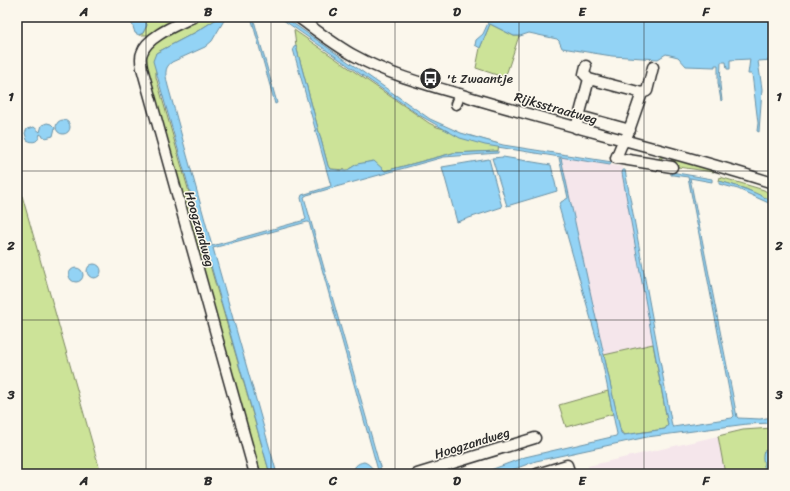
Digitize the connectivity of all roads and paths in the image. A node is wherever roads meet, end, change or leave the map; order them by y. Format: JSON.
{"nodes":[{"id":1,"x":193,"y":17,"type":"edge"},
{"id":2,"x":298,"y":17,"type":"edge"},
{"id":3,"x":586,"y":66,"type":"dead end"},
{"id":4,"x":653,"y":67,"type":"dead end"},
{"id":5,"x":589,"y":79,"type":"junction"},
{"id":6,"x":642,"y":93,"type":"junction"},
{"id":7,"x":460,"y":94,"type":"junction"},
{"id":8,"x":456,"y":104,"type":"dead end"},
{"id":9,"x":579,"y":116,"type":"junction"},
{"id":10,"x":576,"y":128,"type":"junction"},
{"id":11,"x":630,"y":130,"type":"junction"},
{"id":12,"x":624,"y":141,"type":"junction"},
{"id":13,"x":658,"y":149,"type":"junction"},
{"id":14,"x":655,"y":164,"type":"junction"},
{"id":15,"x":672,"y":167,"type":"dead end"},
{"id":16,"x":766,"y":179,"type":"edge"},
{"id":17,"x":535,"y":438,"type":"dead end"},
{"id":18,"x":569,"y":470,"type":"edge"},
{"id":19,"x":255,"y":474,"type":"edge"},
{"id":20,"x":417,"y":474,"type":"edge"},
{"id":21,"x":537,"y":474,"type":"edge"}],
"edges":[{"from":1,"to":19,"type":"street","name":"Hoogzandweg"},
{"from":2,"to":7,"type":"street","name":"Rijksstraatweg"},
{"from":3,"to":5,"type":"street"},
{"from":4,"to":6,"type":"street"},
{"from":5,"to":6,"type":"street"},
{"from":5,"to":9,"type":"street"},
{"from":6,"to":11,"type":"street"},
{"from":7,"to":8,"type":"street"},
{"from":7,"to":10,"type":"street","name":"Rijksstraatweg"},
{"from":9,"to":10,"type":"street"},
{"from":9,"to":11,"type":"street"},
{"from":10,"to":12,"type":"street","name":"Rijksstraatweg"},
{"from":11,"to":12,"type":"street"},
{"from":12,"to":13,"type":"street","name":"Rijksstraatweg"},
{"from":12,"to":14,"type":"street"},
{"from":13,"to":14,"type":"street"},
{"from":13,"to":16,"type":"street","name":"Rijksstraatweg"},
{"from":14,"to":15,"type":"street"},
{"from":17,"to":20,"type":"street","name":"Hoogzandweg"},
{"from":18,"to":21,"type":"street"}]}
